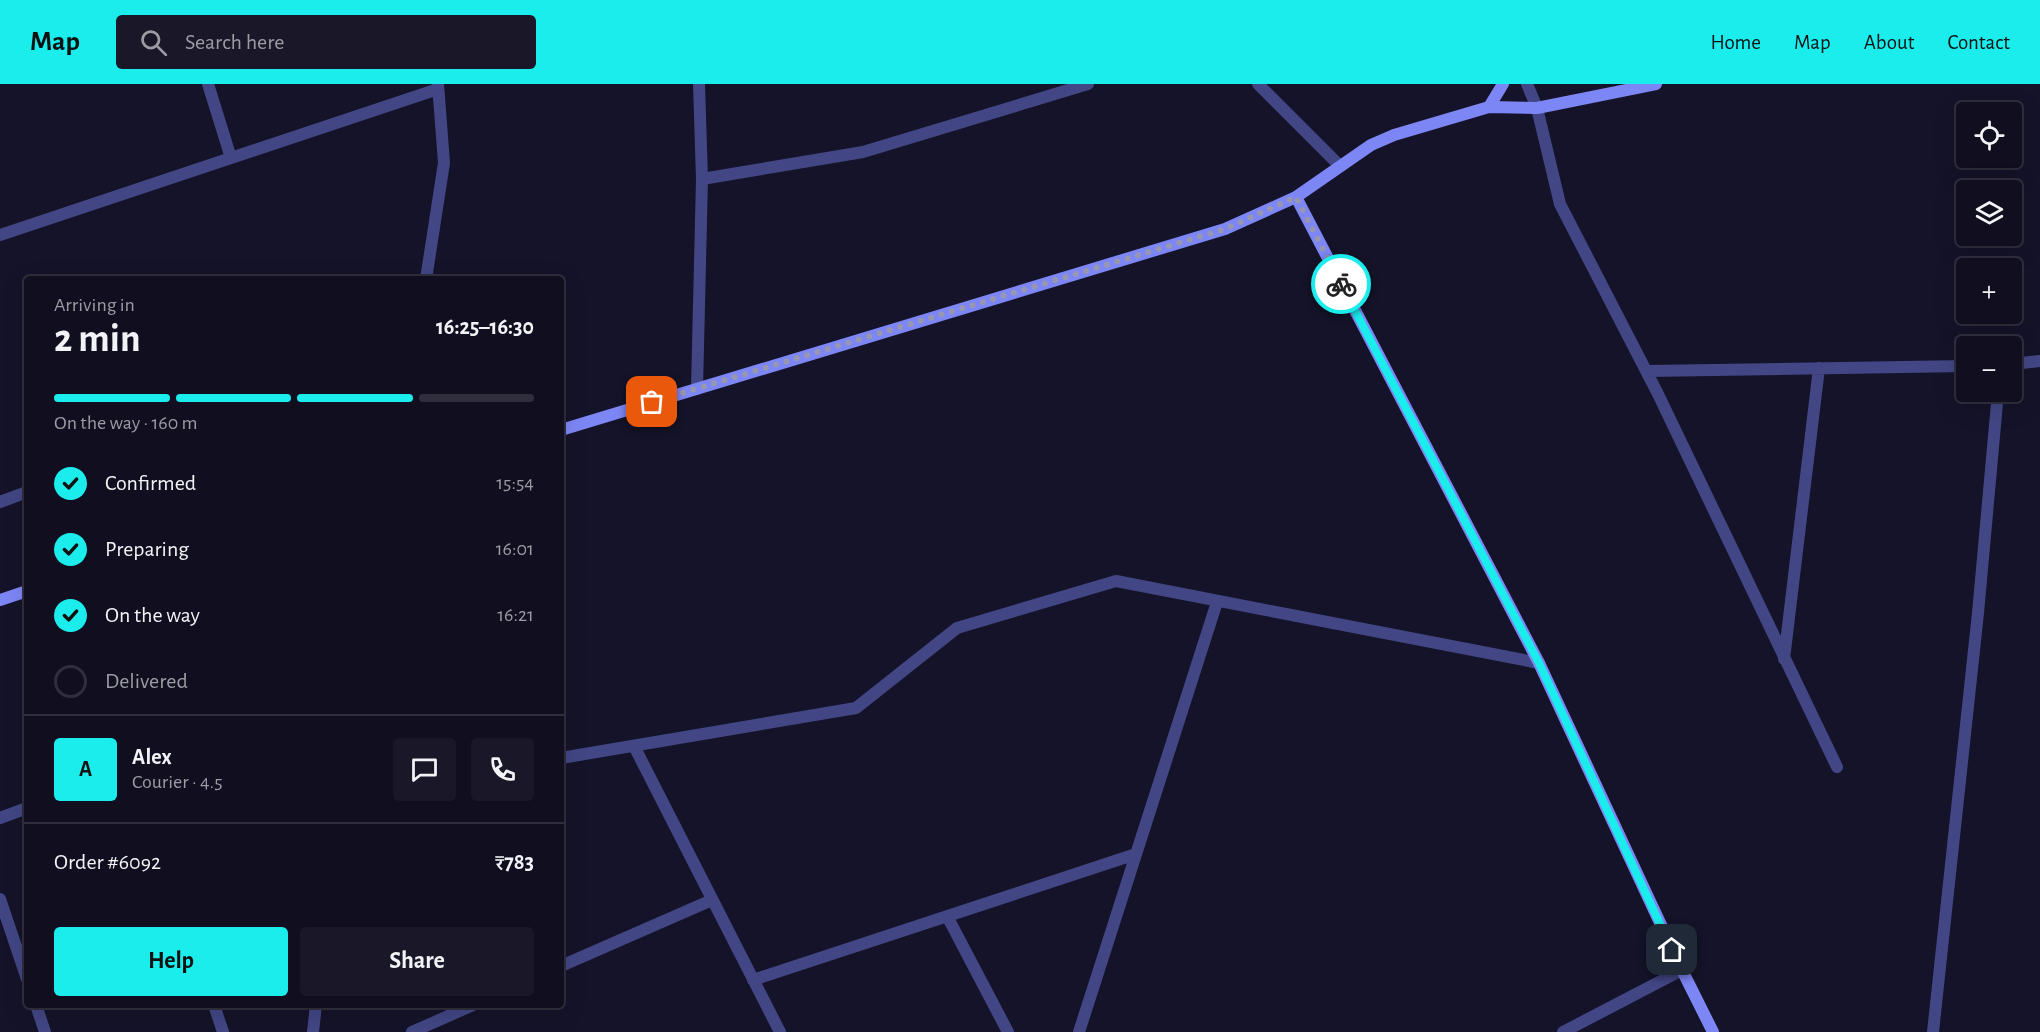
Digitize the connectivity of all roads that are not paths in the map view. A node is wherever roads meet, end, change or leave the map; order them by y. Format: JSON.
{"nodes":[{"id":1,"x":208,"y":84,"type":"edge"},
{"id":2,"x":699,"y":84,"type":"edge"},
{"id":3,"x":1088,"y":84,"type":"edge"},
{"id":4,"x":1258,"y":84,"type":"edge"},
{"id":5,"x":1503,"y":84,"type":"edge"},
{"id":6,"x":1527,"y":84,"type":"edge"},
{"id":7,"x":1656,"y":84,"type":"edge"},
{"id":8,"x":438,"y":87,"type":"edge"},
{"id":9,"x":1489,"y":107,"type":"junction"},
{"id":10,"x":1537,"y":108,"type":"junction"},
{"id":11,"x":231,"y":158,"type":"junction"},
{"id":12,"x":1340,"y":166,"type":"junction"},
{"id":13,"x":702,"y":179,"type":"junction"},
{"id":14,"x":1296,"y":197,"type":"junction"},
{"id":15,"x":0,"y":235,"type":"edge"},
{"id":16,"x":426,"y":276,"type":"edge"},
{"id":17,"x":2040,"y":361,"type":"edge"},
{"id":18,"x":2022,"y":363,"type":"edge"},
{"id":19,"x":1956,"y":366,"type":"edge"},
{"id":20,"x":1820,"y":368,"type":"junction"},
{"id":21,"x":1647,"y":371,"type":"junction"},
{"id":22,"x":697,"y":389,"type":"junction"},
{"id":23,"x":1997,"y":402,"type":"edge"},
{"id":24,"x":564,"y":429,"type":"edge"},
{"id":25,"x":24,"y":493,"type":"edge"},
{"id":26,"x":0,"y":502,"type":"edge"},
{"id":27,"x":24,"y":592,"type":"edge"},
{"id":28,"x":0,"y":600,"type":"edge"},
{"id":29,"x":1217,"y":602,"type":"junction"},
{"id":30,"x":1784,"y":659,"type":"junction"},
{"id":31,"x":1539,"y":663,"type":"junction"},
{"id":32,"x":634,"y":746,"type":"junction"},
{"id":33,"x":564,"y":758,"type":"edge"},
{"id":34,"x":1837,"y":767,"type":"dead end"},
{"id":35,"x":24,"y":809,"type":"edge"},
{"id":36,"x":0,"y":818,"type":"edge"},
{"id":37,"x":1136,"y":854,"type":"junction"},
{"id":38,"x":712,"y":900,"type":"junction"},
{"id":39,"x":1,"y":902,"type":"edge"},
{"id":40,"x":947,"y":916,"type":"junction"},
{"id":41,"x":564,"y":965,"type":"edge"},
{"id":42,"x":24,"y":966,"type":"edge"},
{"id":43,"x":1682,"y":970,"type":"junction"},
{"id":44,"x":753,"y":980,"type":"junction"},
{"id":45,"x":37,"y":1008,"type":"edge"},
{"id":46,"x":215,"y":1008,"type":"edge"},
{"id":47,"x":224,"y":1008,"type":"edge"},
{"id":48,"x":316,"y":1008,"type":"edge"},
{"id":49,"x":466,"y":1008,"type":"edge"},
{"id":50,"x":221,"y":1028,"type":"edge"},
{"id":51,"x":45,"y":1032,"type":"edge"},
{"id":52,"x":313,"y":1032,"type":"edge"},
{"id":53,"x":412,"y":1032,"type":"edge"},
{"id":54,"x":780,"y":1032,"type":"edge"},
{"id":55,"x":1008,"y":1032,"type":"edge"},
{"id":56,"x":1079,"y":1032,"type":"edge"},
{"id":57,"x":1563,"y":1032,"type":"edge"},
{"id":58,"x":1713,"y":1032,"type":"edge"},
{"id":59,"x":1933,"y":1032,"type":"edge"}],
"edges":[{"from":1,"to":11,"type":"street"},
{"from":2,"to":13,"type":"street"},
{"from":3,"to":13,"type":"street"},
{"from":4,"to":12,"type":"street"},
{"from":5,"to":9,"type":"street"},
{"from":6,"to":10,"type":"street"},
{"from":7,"to":10,"type":"street"},
{"from":8,"to":11,"type":"street"},
{"from":8,"to":16,"type":"street"},
{"from":9,"to":10,"type":"street"},
{"from":9,"to":12,"type":"street"},
{"from":10,"to":21,"type":"street"},
{"from":11,"to":15,"type":"street"},
{"from":12,"to":14,"type":"street"},
{"from":13,"to":22,"type":"street"},
{"from":14,"to":22,"type":"street"},
{"from":14,"to":31,"type":"street"},
{"from":17,"to":18,"type":"street"},
{"from":19,"to":20,"type":"street"},
{"from":20,"to":21,"type":"street"},
{"from":20,"to":30,"type":"street"},
{"from":21,"to":30,"type":"street"},
{"from":22,"to":24,"type":"street"},
{"from":23,"to":59,"type":"street"},
{"from":25,"to":26,"type":"street"},
{"from":27,"to":28,"type":"street"},
{"from":29,"to":31,"type":"street"},
{"from":29,"to":32,"type":"street"},
{"from":29,"to":37,"type":"street"},
{"from":30,"to":34,"type":"street"},
{"from":31,"to":43,"type":"street"},
{"from":32,"to":33,"type":"street"},
{"from":32,"to":38,"type":"street"},
{"from":35,"to":36,"type":"street"},
{"from":37,"to":40,"type":"street"},
{"from":37,"to":56,"type":"street"},
{"from":38,"to":41,"type":"street"},
{"from":38,"to":44,"type":"street"},
{"from":39,"to":42,"type":"street"},
{"from":40,"to":44,"type":"street"},
{"from":40,"to":55,"type":"street"},
{"from":43,"to":57,"type":"street"},
{"from":43,"to":58,"type":"street"},
{"from":44,"to":54,"type":"street"},
{"from":45,"to":51,"type":"street"},
{"from":46,"to":50,"type":"street"},
{"from":47,"to":50,"type":"street"},
{"from":48,"to":52,"type":"street"},
{"from":49,"to":53,"type":"street"}]}
